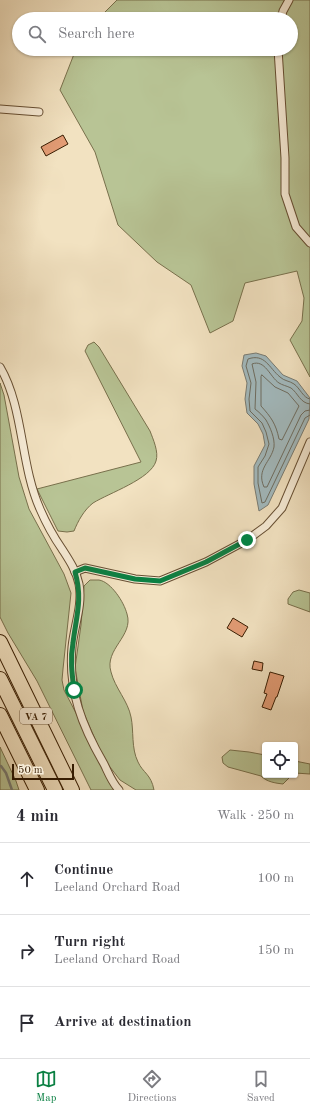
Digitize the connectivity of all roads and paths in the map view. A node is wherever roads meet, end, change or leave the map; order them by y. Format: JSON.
{"nodes":[{"id":1,"x":289,"y":0,"type":"edge"},
{"id":2,"x":283,"y":12,"type":"edge"},
{"id":3,"x":278,"y":56,"type":"edge"},
{"id":4,"x":0,"y":109,"type":"edge"},
{"id":5,"x":39,"y":112,"type":"dead end"},
{"id":6,"x":310,"y":243,"type":"edge"},
{"id":7,"x":0,"y":367,"type":"edge"},
{"id":8,"x":310,"y":442,"type":"edge"},
{"id":9,"x":75,"y":572,"type":"junction"},
{"id":10,"x":0,"y":642,"type":"edge"},
{"id":11,"x":0,"y":679,"type":"edge"},
{"id":12,"x":0,"y":715,"type":"edge"},
{"id":13,"x":0,"y":729,"type":"edge"},
{"id":14,"x":27,"y":790,"type":"edge"},
{"id":15,"x":37,"y":790,"type":"edge"},
{"id":16,"x":55,"y":790,"type":"edge"},
{"id":17,"x":72,"y":790,"type":"edge"},
{"id":18,"x":119,"y":790,"type":"edge"}],
"edges":[{"from":1,"to":2,"type":"street"},
{"from":3,"to":6,"type":"street"},
{"from":4,"to":5,"type":"street"},
{"from":7,"to":9,"type":"street"},
{"from":8,"to":9,"type":"street"},
{"from":9,"to":18,"type":"street"},
{"from":10,"to":17,"type":"highway","number":"VA 7"},
{"from":11,"to":16,"type":"highway"},
{"from":12,"to":15,"type":"highway","number":"VA 7"},
{"from":13,"to":14,"type":"highway"}]}
